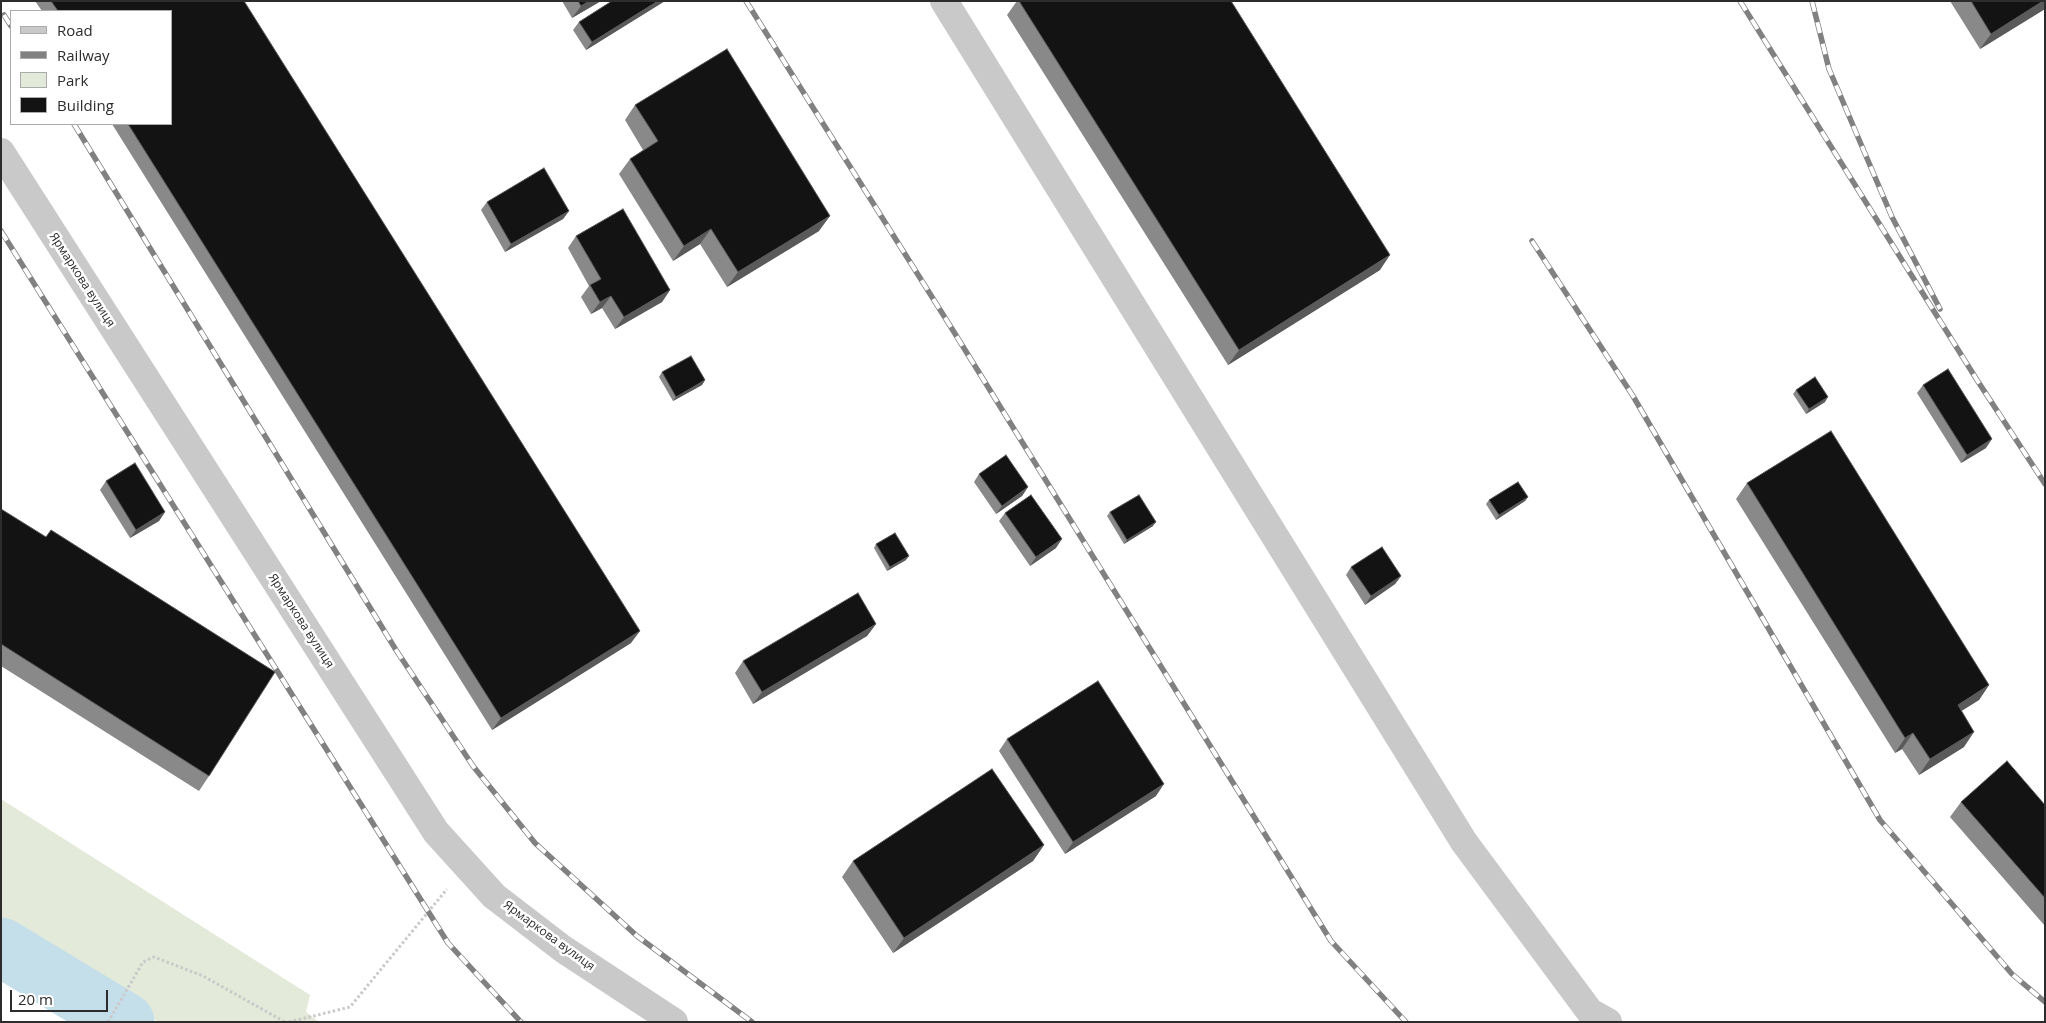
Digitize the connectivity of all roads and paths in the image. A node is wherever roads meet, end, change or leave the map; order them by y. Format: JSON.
{"nodes":[{"id":1,"x":944,"y":1,"type":"edge"},
{"id":2,"x":1,"y":152,"type":"edge"},
{"id":3,"x":466,"y":865,"type":"junction"},
{"id":4,"x":108,"y":1022,"type":"edge"},
{"id":5,"x":285,"y":1022,"type":"edge"},
{"id":6,"x":289,"y":1022,"type":"edge"},
{"id":7,"x":674,"y":1022,"type":"edge"},
{"id":8,"x":1608,"y":1022,"type":"edge"}],
"edges":[{"from":1,"to":8,"type":"street"},
{"from":2,"to":3,"type":"street","name":"Ярмаркова вулиця"},
{"from":3,"to":6,"type":"path"},
{"from":3,"to":7,"type":"street","name":"Ярмаркова вулиця"},
{"from":4,"to":5,"type":"path"}]}
